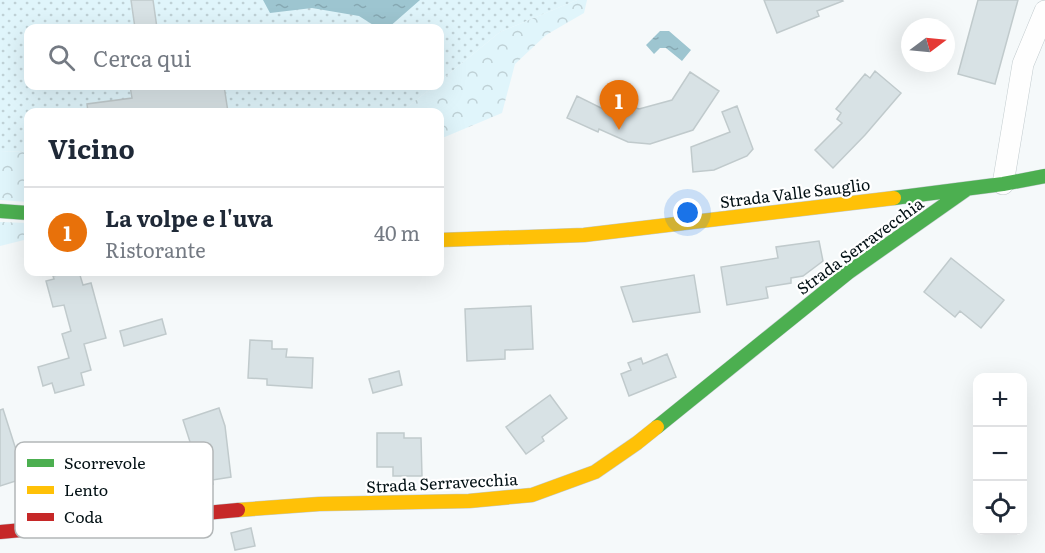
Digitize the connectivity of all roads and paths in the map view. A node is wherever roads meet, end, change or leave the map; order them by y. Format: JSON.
{"nodes":[{"id":1,"x":1045,"y":11,"type":"edge"},
{"id":2,"x":1045,"y":176,"type":"edge"},
{"id":3,"x":1003,"y":184,"type":"junction"},
{"id":4,"x":967,"y":189,"type":"junction"},
{"id":5,"x":0,"y":211,"type":"edge"},
{"id":6,"x":24,"y":213,"type":"edge"},
{"id":7,"x":444,"y":240,"type":"edge"},
{"id":8,"x":213,"y":513,"type":"edge"},
{"id":9,"x":15,"y":531,"type":"edge"},
{"id":10,"x":0,"y":532,"type":"edge"}],
"edges":[{"from":1,"to":3,"type":"street"},
{"from":2,"to":3,"type":"street","name":"Strada Valle Sauglio"},
{"from":3,"to":4,"type":"street","name":"Strada Valle Sauglio"},
{"from":4,"to":7,"type":"street","name":"Strada Valle Sauglio"},
{"from":4,"to":8,"type":"street","name":"Strada Serravecchia"},
{"from":5,"to":6,"type":"street"},
{"from":9,"to":10,"type":"street","name":"Strada Serravecchia"}]}
